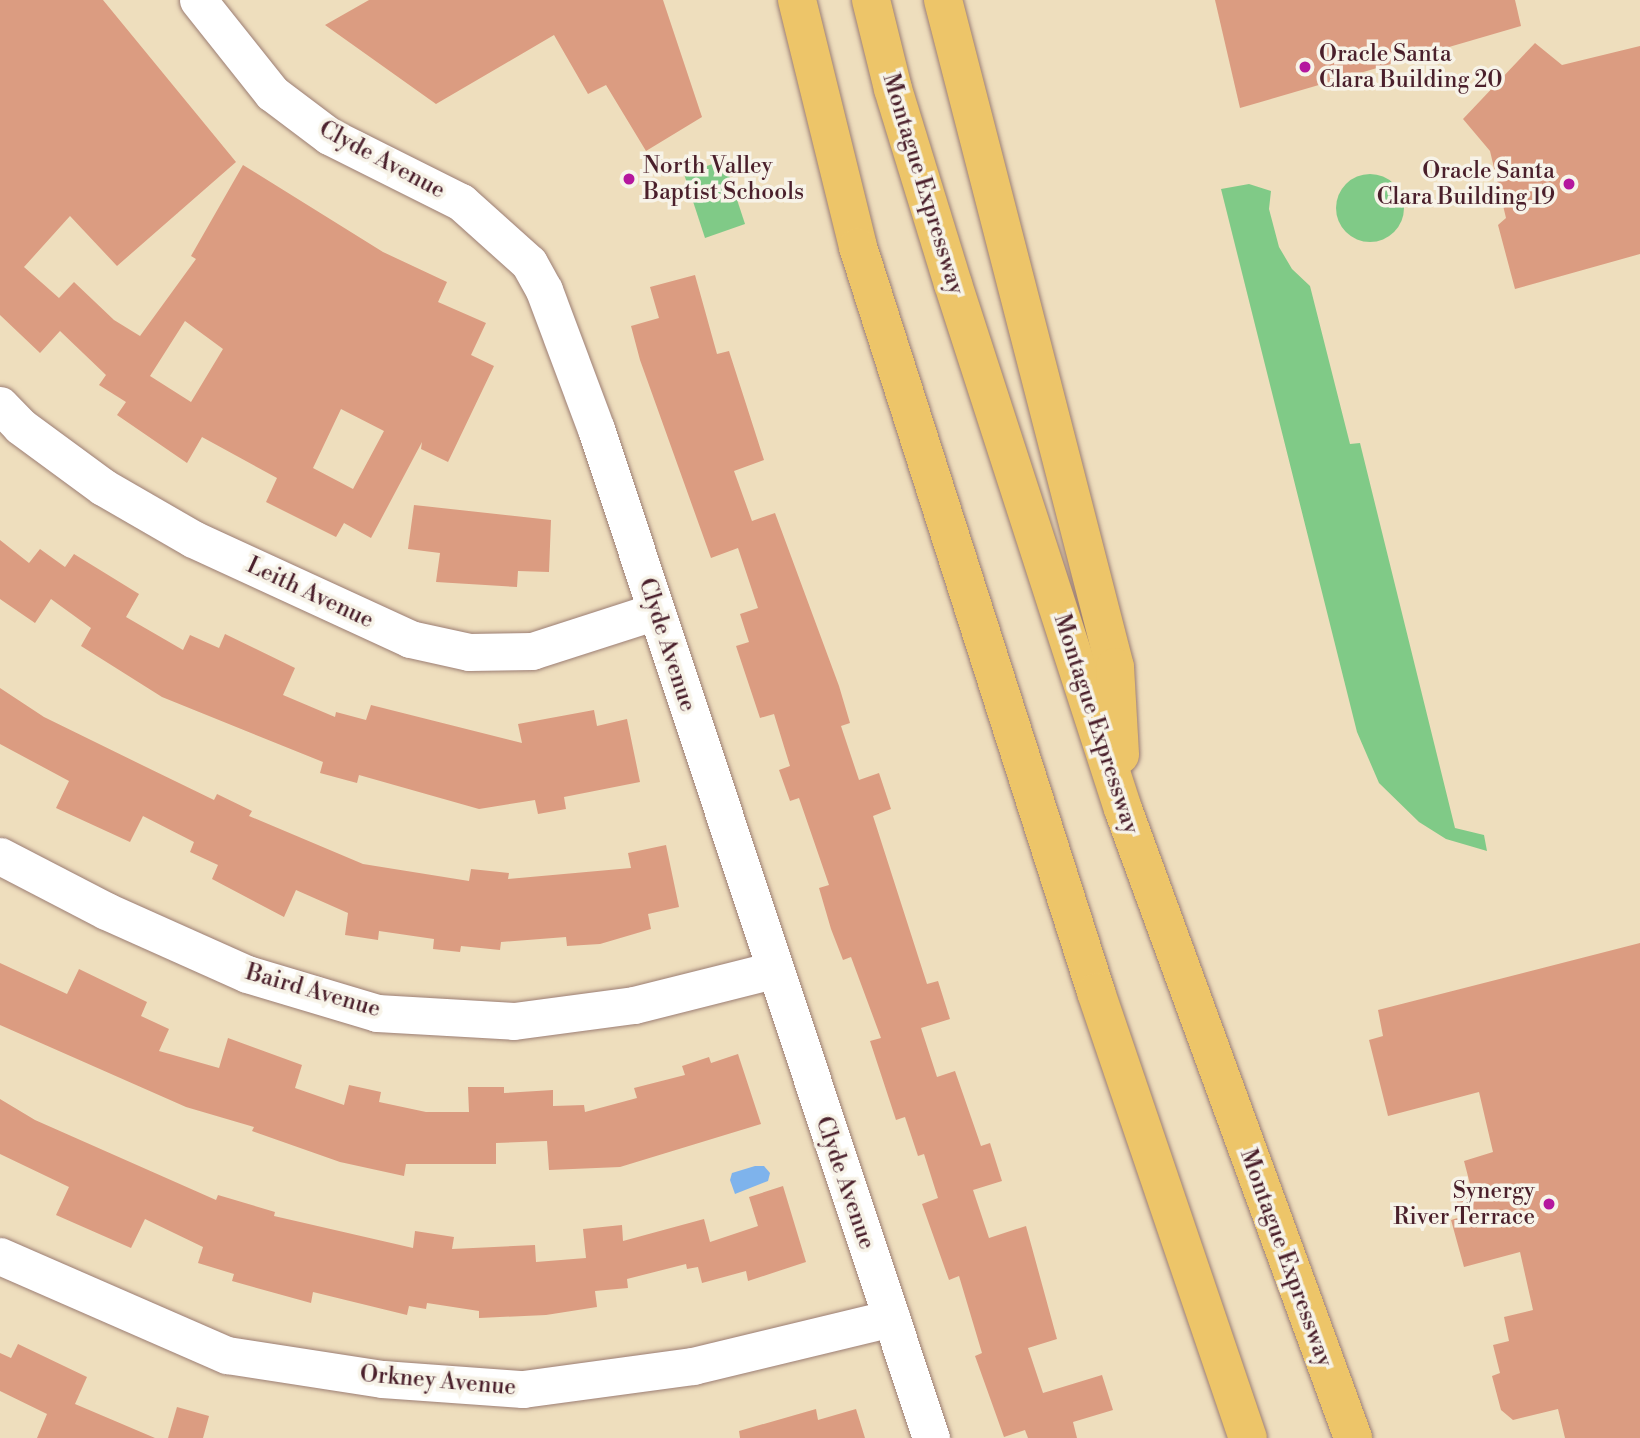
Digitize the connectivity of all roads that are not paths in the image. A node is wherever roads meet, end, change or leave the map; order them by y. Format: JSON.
{"nodes":[{"id":1,"x":198,"y":0,"type":"edge"},
{"id":2,"x":775,"y":0,"type":"edge"},
{"id":3,"x":797,"y":0,"type":"edge"},
{"id":4,"x":871,"y":0,"type":"edge"},
{"id":5,"x":943,"y":0,"type":"edge"},
{"id":6,"x":858,"y":247,"type":"junction"},
{"id":7,"x":0,"y":405,"type":"edge"},
{"id":8,"x":656,"y":611,"type":"junction"},
{"id":9,"x":1123,"y":809,"type":"junction"},
{"id":10,"x":0,"y":856,"type":"edge"},
{"id":11,"x":773,"y":970,"type":"junction"},
{"id":12,"x":0,"y":1256,"type":"edge"},
{"id":13,"x":891,"y":1318,"type":"junction"},
{"id":14,"x":931,"y":1438,"type":"edge"},
{"id":15,"x":1248,"y":1438,"type":"edge"},
{"id":16,"x":1353,"y":1438,"type":"edge"}],
"edges":[{"from":1,"to":8,"type":"street","name":"Clyde Avenue"},
{"from":2,"to":6,"type":"highway"},
{"from":3,"to":6,"type":"highway"},
{"from":4,"to":9,"type":"highway","name":"Montague Expressway"},
{"from":5,"to":9,"type":"highway"},
{"from":6,"to":15,"type":"highway"},
{"from":7,"to":8,"type":"street","name":"Leith Avenue"},
{"from":8,"to":11,"type":"street","name":"Clyde Avenue"},
{"from":9,"to":16,"type":"highway","name":"Montague Expressway"},
{"from":10,"to":11,"type":"street","name":"Baird Avenue"},
{"from":11,"to":13,"type":"street","name":"Clyde Avenue"},
{"from":12,"to":13,"type":"street","name":"Orkney Avenue"},
{"from":13,"to":14,"type":"street","name":"Clyde Avenue"}]}
